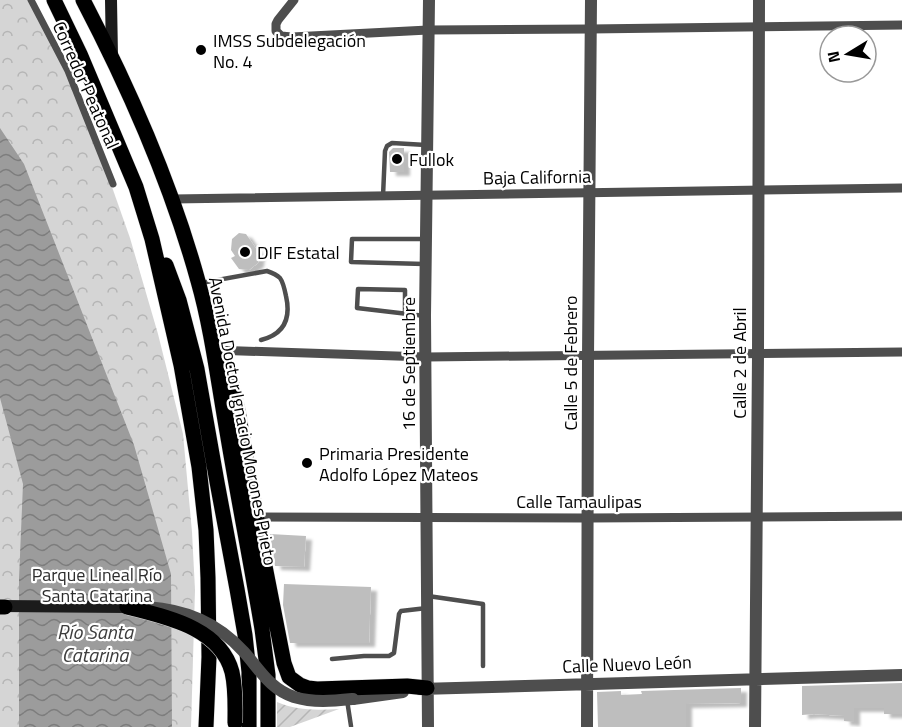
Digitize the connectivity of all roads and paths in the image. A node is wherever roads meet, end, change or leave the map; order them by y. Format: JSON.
{"nodes":[{"id":1,"x":31,"y":0,"type":"edge"},
{"id":2,"x":54,"y":0,"type":"edge"},
{"id":3,"x":83,"y":0,"type":"edge"},
{"id":4,"x":111,"y":0,"type":"edge"},
{"id":5,"x":294,"y":0,"type":"edge"},
{"id":6,"x":429,"y":0,"type":"edge"},
{"id":7,"x":591,"y":0,"type":"edge"},
{"id":8,"x":759,"y":0,"type":"edge"},
{"id":9,"x":902,"y":25,"type":"edge"},
{"id":10,"x":759,"y":26,"type":"junction"},
{"id":11,"x":590,"y":29,"type":"junction"},
{"id":12,"x":428,"y":30,"type":"junction"},
{"id":13,"x":112,"y":57,"type":"junction"},
{"id":14,"x":428,"y":145,"type":"junction"},
{"id":15,"x":113,"y":184,"type":"dead end"},
{"id":16,"x":902,"y":188,"type":"edge"},
{"id":17,"x":758,"y":190,"type":"junction"},
{"id":18,"x":590,"y":193,"type":"junction"},
{"id":19,"x":427,"y":194,"type":"junction"},
{"id":20,"x":383,"y":196,"type":"junction"},
{"id":21,"x":173,"y":199,"type":"junction"},
{"id":22,"x":152,"y":239,"type":"junction"},
{"id":23,"x":427,"y":239,"type":"junction"},
{"id":24,"x":426,"y":264,"type":"junction"},
{"id":25,"x":199,"y":284,"type":"junction"},
{"id":26,"x":405,"y":314,"type":"junction"},
{"id":27,"x":425,"y":316,"type":"junction"},
{"id":28,"x":261,"y":340,"type":"dead end"},
{"id":29,"x":213,"y":352,"type":"junction"},
{"id":30,"x":902,"y":352,"type":"edge"},
{"id":31,"x":758,"y":355,"type":"junction"},
{"id":32,"x":588,"y":356,"type":"junction"},
{"id":33,"x":426,"y":357,"type":"junction"},
{"id":34,"x":902,"y":516,"type":"edge"},
{"id":35,"x":256,"y":517,"type":"junction"},
{"id":36,"x":426,"y":517,"type":"junction"},
{"id":37,"x":756,"y":517,"type":"junction"},
{"id":38,"x":588,"y":518,"type":"junction"},
{"id":39,"x":427,"y":602,"type":"junction"},
{"id":40,"x":2,"y":607,"type":"edge"},
{"id":41,"x":127,"y":607,"type":"junction"},
{"id":42,"x":332,"y":659,"type":"dead end"},
{"id":43,"x":483,"y":666,"type":"dead end"},
{"id":44,"x":902,"y":675,"type":"edge"},
{"id":45,"x":755,"y":678,"type":"junction"},
{"id":46,"x":588,"y":683,"type":"junction"},
{"id":47,"x":428,"y":688,"type":"junction"},
{"id":48,"x":350,"y":700,"type":"junction"},
{"id":49,"x":240,"y":726,"type":"edge"},
{"id":50,"x":351,"y":726,"type":"edge"},
{"id":51,"x":206,"y":727,"type":"edge"},
{"id":52,"x":268,"y":727,"type":"edge"},
{"id":53,"x":428,"y":727,"type":"edge"},
{"id":54,"x":587,"y":727,"type":"edge"},
{"id":55,"x":755,"y":727,"type":"edge"}],
"edges":[{"from":1,"to":15,"type":"street","name":"Corredor Peatonal"},
{"from":2,"to":22,"type":"highway"},
{"from":3,"to":13,"type":"highway","name":"Avenida Doctor Ignacio Morones Prieto"},
{"from":4,"to":13,"type":"main road"},
{"from":5,"to":12,"type":"street"},
{"from":6,"to":12,"type":"street","name":"16 de Septiembre"},
{"from":7,"to":11,"type":"street","name":"Calle 5 de Febrero"},
{"from":8,"to":10,"type":"street","name":"Calle 2 de Abril"},
{"from":9,"to":10,"type":"street"},
{"from":10,"to":11,"type":"street"},
{"from":10,"to":17,"type":"street","name":"Calle 2 de Abril"},
{"from":11,"to":12,"type":"street"},
{"from":11,"to":18,"type":"street","name":"Calle 5 de Febrero"},
{"from":12,"to":14,"type":"street","name":"16 de Septiembre"},
{"from":13,"to":21,"type":"highway","name":"Avenida Doctor Ignacio Morones Prieto"},
{"from":14,"to":19,"type":"street","name":"16 de Septiembre"},
{"from":14,"to":20,"type":"lane"},
{"from":16,"to":17,"type":"street","name":"Baja California"},
{"from":17,"to":18,"type":"street","name":"Baja California"},
{"from":17,"to":31,"type":"street","name":"Calle 2 de Abril"},
{"from":18,"to":19,"type":"street","name":"Baja California"},
{"from":18,"to":32,"type":"street","name":"Calle 5 de Febrero"},
{"from":19,"to":20,"type":"street","name":"Baja California"},
{"from":19,"to":23,"type":"street","name":"16 de Septiembre"},
{"from":20,"to":21,"type":"street","name":"Baja California"},
{"from":21,"to":25,"type":"highway","name":"Avenida Doctor Ignacio Morones Prieto"},
{"from":22,"to":49,"type":"highway"},
{"from":22,"to":51,"type":"highway"},
{"from":23,"to":24,"type":"street","name":"16 de Septiembre"},
{"from":23,"to":24,"type":"lane"},
{"from":24,"to":27,"type":"street","name":"16 de Septiembre"},
{"from":25,"to":28,"type":"lane"},
{"from":25,"to":29,"type":"highway","name":"Avenida Doctor Ignacio Morones Prieto"},
{"from":26,"to":26,"type":"lane"},
{"from":26,"to":27,"type":"lane"},
{"from":27,"to":33,"type":"street","name":"16 de Septiembre"},
{"from":29,"to":33,"type":"street"},
{"from":29,"to":35,"type":"highway"},
{"from":29,"to":52,"type":"highway","name":"Avenida Doctor Ignacio Morones Prieto"},
{"from":30,"to":31,"type":"street"},
{"from":31,"to":32,"type":"street"},
{"from":31,"to":37,"type":"street","name":"Calle 2 de Abril"},
{"from":32,"to":33,"type":"street"},
{"from":32,"to":38,"type":"street","name":"Calle 5 de Febrero"},
{"from":33,"to":36,"type":"street","name":"16 de Septiembre"},
{"from":34,"to":37,"type":"street","name":"Calle Tamaulipas"},
{"from":35,"to":36,"type":"street","name":"Calle Tamaulipas"},
{"from":35,"to":47,"type":"highway"},
{"from":36,"to":38,"type":"street","name":"Calle Tamaulipas"},
{"from":36,"to":39,"type":"street","name":"16 de Septiembre"},
{"from":37,"to":38,"type":"street","name":"Calle Tamaulipas"},
{"from":37,"to":45,"type":"street","name":"Calle 2 de Abril"},
{"from":38,"to":46,"type":"street","name":"Calle 5 de Febrero"},
{"from":39,"to":42,"type":"lane"},
{"from":39,"to":43,"type":"lane"},
{"from":39,"to":47,"type":"street","name":"16 de Septiembre"},
{"from":40,"to":41,"type":"main road"},
{"from":41,"to":48,"type":"street","name":"Calle Nuevo León","bridge":true},
{"from":41,"to":49,"type":"highway","bridge":true},
{"from":44,"to":45,"type":"street","name":"Calle Nuevo León"},
{"from":45,"to":46,"type":"street","name":"Calle Nuevo León"},
{"from":45,"to":55,"type":"street","name":"Calle 2 de Abril"},
{"from":46,"to":47,"type":"street","name":"Calle Nuevo León"},
{"from":46,"to":54,"type":"street","name":"Calle 5 de Febrero"},
{"from":47,"to":48,"type":"street","name":"Calle Nuevo León"},
{"from":47,"to":53,"type":"street","name":"16 de Septiembre"},
{"from":48,"to":50,"type":"lane"}]}
